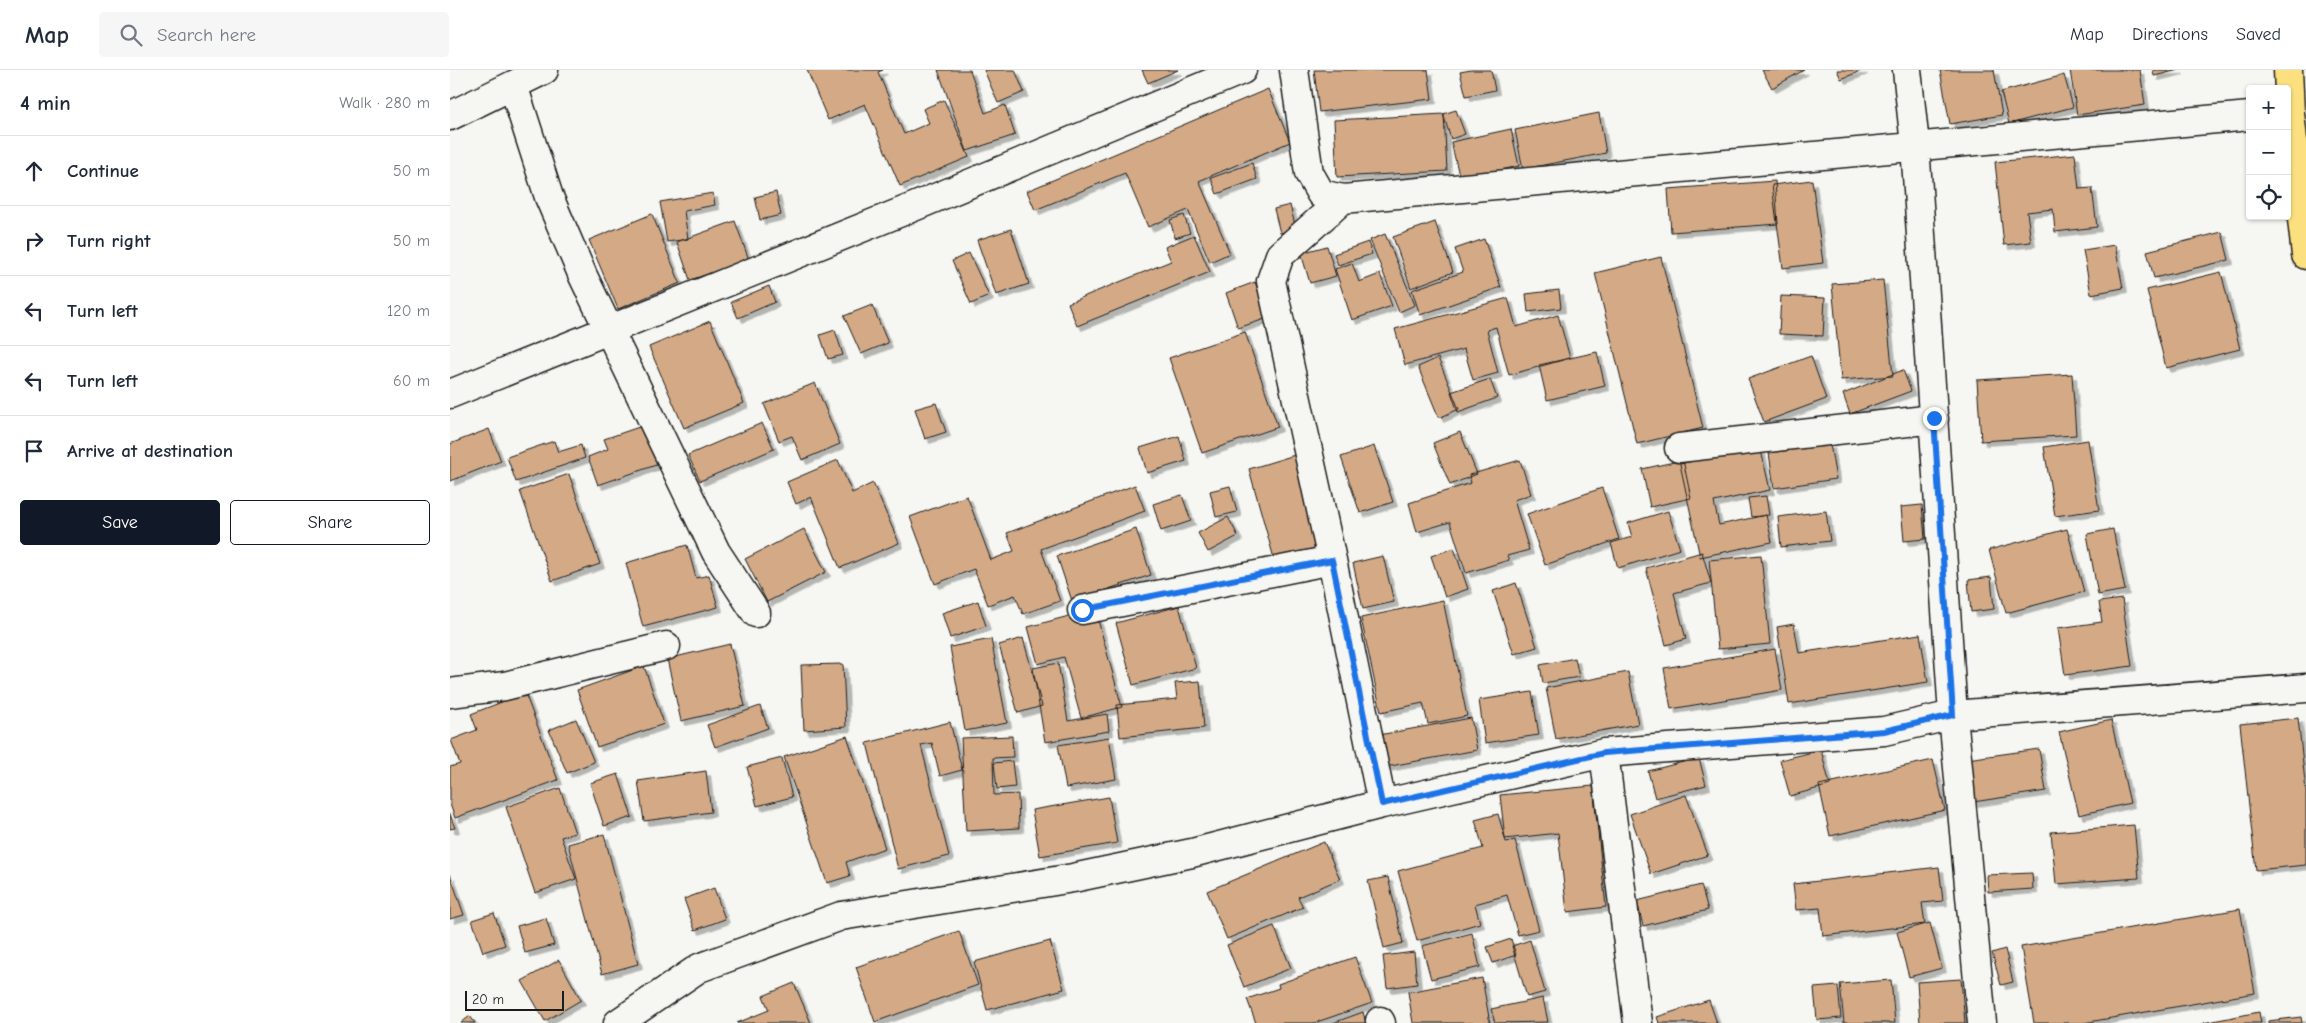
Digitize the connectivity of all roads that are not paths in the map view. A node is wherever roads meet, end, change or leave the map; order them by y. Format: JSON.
{"nodes":[{"id":1,"x":544,"y":70,"type":"edge"},
{"id":2,"x":1242,"y":70,"type":"edge"},
{"id":3,"x":1294,"y":70,"type":"edge"},
{"id":4,"x":1907,"y":70,"type":"edge"},
{"id":5,"x":2288,"y":70,"type":"edge"},
{"id":6,"x":513,"y":85,"type":"junction"},
{"id":7,"x":2288,"y":85,"type":"edge"},
{"id":8,"x":450,"y":116,"type":"edge"},
{"id":9,"x":2246,"y":116,"type":"edge"},
{"id":10,"x":2291,"y":130,"type":"edge"},
{"id":11,"x":1915,"y":145,"type":"junction"},
{"id":12,"x":1343,"y":199,"type":"junction"},
{"id":13,"x":2306,"y":255,"type":"edge"},
{"id":14,"x":609,"y":330,"type":"junction"},
{"id":15,"x":450,"y":394,"type":"edge"},
{"id":16,"x":1934,"y":418,"type":"junction"},
{"id":17,"x":1679,"y":448,"type":"dead end"},
{"id":18,"x":1332,"y":560,"type":"junction"},
{"id":19,"x":1082,"y":610,"type":"dead end"},
{"id":20,"x":756,"y":613,"type":"dead end"},
{"id":21,"x":666,"y":646,"type":"dead end"},
{"id":22,"x":2306,"y":688,"type":"edge"},
{"id":23,"x":450,"y":693,"type":"edge"},
{"id":24,"x":1953,"y":715,"type":"junction"},
{"id":25,"x":1604,"y":753,"type":"junction"},
{"id":26,"x":1382,"y":804,"type":"junction"},
{"id":27,"x":618,"y":1023,"type":"edge"},
{"id":28,"x":1638,"y":1023,"type":"edge"},
{"id":29,"x":1982,"y":1023,"type":"edge"}],
"edges":[{"from":1,"to":6,"type":"street"},
{"from":2,"to":14,"type":"street"},
{"from":3,"to":12,"type":"street"},
{"from":4,"to":11,"type":"street"},
{"from":5,"to":7,"type":"main road"},
{"from":6,"to":8,"type":"street"},
{"from":6,"to":14,"type":"street"},
{"from":9,"to":11,"type":"street"},
{"from":10,"to":13,"type":"main road"},
{"from":11,"to":12,"type":"street"},
{"from":11,"to":16,"type":"street"},
{"from":12,"to":18,"type":"street"},
{"from":14,"to":15,"type":"street"},
{"from":14,"to":20,"type":"street"},
{"from":16,"to":17,"type":"street"},
{"from":16,"to":24,"type":"street"},
{"from":18,"to":19,"type":"street"},
{"from":18,"to":26,"type":"street"},
{"from":21,"to":23,"type":"street"},
{"from":22,"to":24,"type":"street"},
{"from":24,"to":25,"type":"street"},
{"from":24,"to":29,"type":"street"},
{"from":25,"to":26,"type":"street"},
{"from":25,"to":28,"type":"street"},
{"from":26,"to":27,"type":"street"}]}
